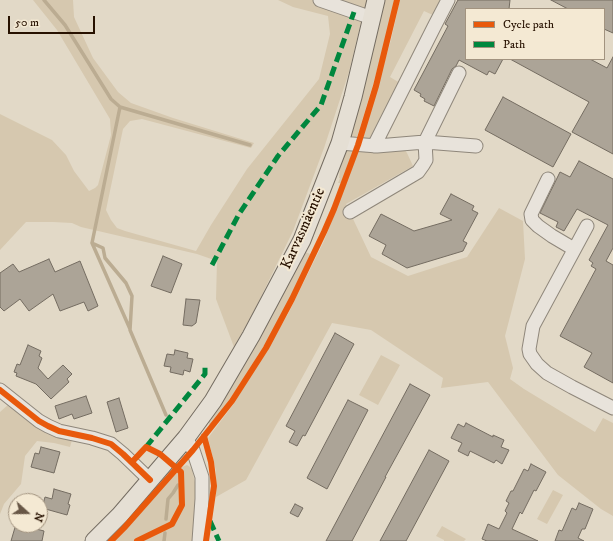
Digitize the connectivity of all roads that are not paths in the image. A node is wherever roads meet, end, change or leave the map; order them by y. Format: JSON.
{"nodes":[{"id":1,"x":320,"y":0,"type":"edge"},
{"id":2,"x":376,"y":0,"type":"edge"},
{"id":3,"x":448,"y":0,"type":"edge"},
{"id":4,"x":372,"y":18,"type":"junction"},
{"id":5,"x":459,"y":73,"type":"dead end"},
{"id":6,"x":425,"y":142,"type":"junction"},
{"id":7,"x":340,"y":143,"type":"junction"},
{"id":8,"x":374,"y":146,"type":"junction"},
{"id":9,"x":476,"y":146,"type":"dead end"},
{"id":10,"x":548,"y":179,"type":"dead end"},
{"id":11,"x":350,"y":212,"type":"dead end"},
{"id":12,"x":587,"y":226,"type":"dead end"},
{"id":13,"x":574,"y":249,"type":"junction"},
{"id":14,"x":0,"y":390,"type":"edge"},
{"id":15,"x":613,"y":408,"type":"edge"},
{"id":16,"x":186,"y":438,"type":"junction"},
{"id":17,"x":150,"y":480,"type":"junction"},
{"id":18,"x":94,"y":541,"type":"edge"},
{"id":19,"x":199,"y":541,"type":"edge"}],
"edges":[{"from":1,"to":4,"type":"street"},
{"from":2,"to":4,"type":"main road","name":"Karvasmäentie"},
{"from":3,"to":8,"type":"street"},
{"from":4,"to":7,"type":"main road","name":"Karvasmäentie"},
{"from":5,"to":6,"type":"street"},
{"from":6,"to":8,"type":"street"},
{"from":6,"to":9,"type":"street"},
{"from":6,"to":11,"type":"street"},
{"from":7,"to":8,"type":"street"},
{"from":7,"to":16,"type":"main road","name":"Karvasmäentie"},
{"from":10,"to":13,"type":"street"},
{"from":12,"to":13,"type":"street"},
{"from":13,"to":15,"type":"street"},
{"from":14,"to":17,"type":"street"},
{"from":16,"to":17,"type":"main road","name":"Karvasmäentie"},
{"from":16,"to":19,"type":"street"},
{"from":17,"to":18,"type":"main road","name":"Karvasmäentie"}]}
